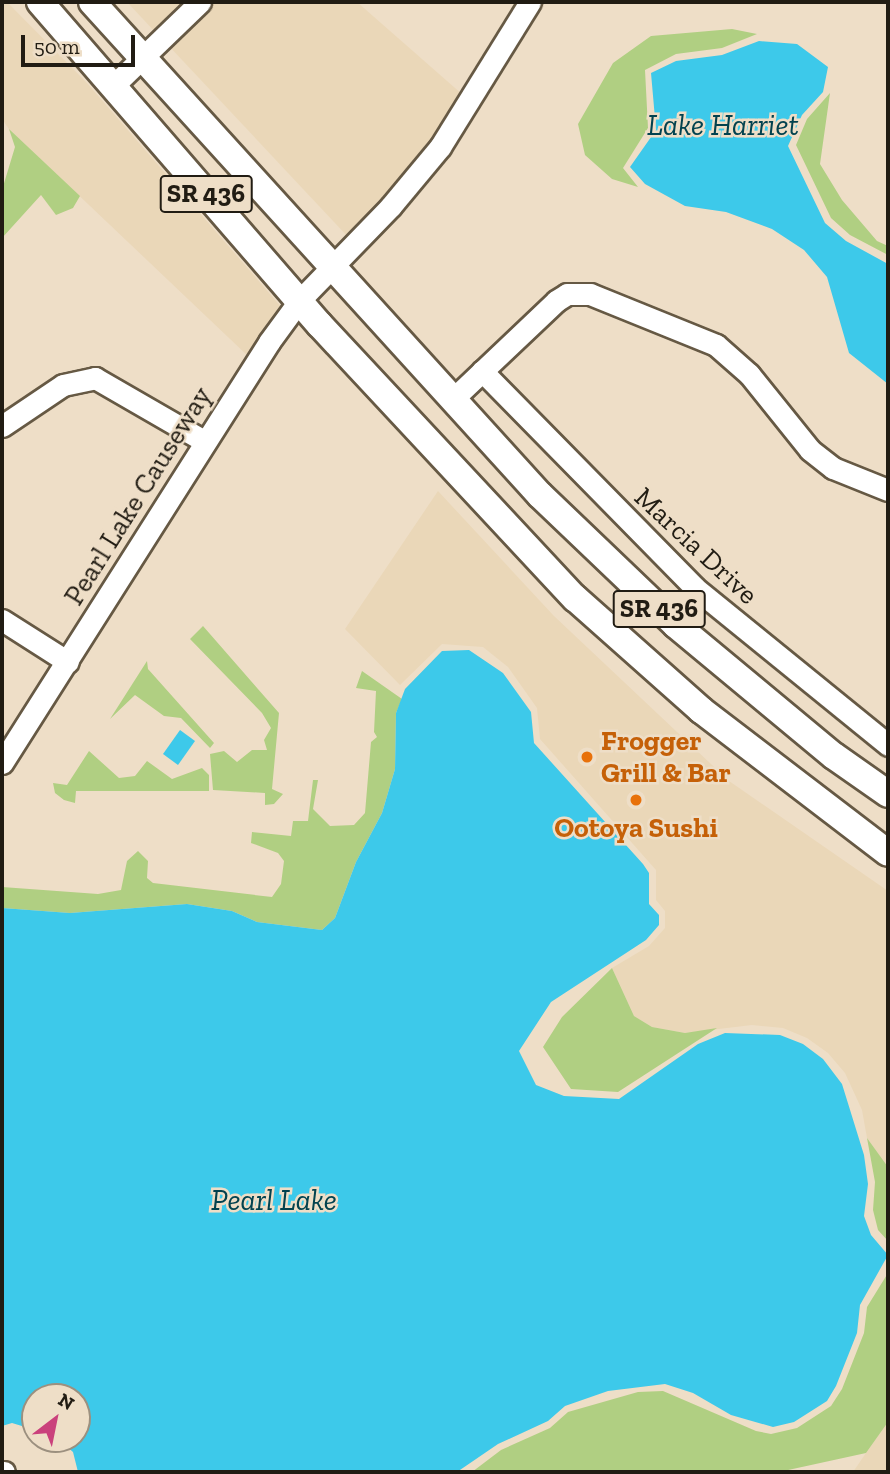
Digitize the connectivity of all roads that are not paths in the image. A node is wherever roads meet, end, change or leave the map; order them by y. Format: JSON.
{"nodes":[{"id":1,"x":40,"y":2,"type":"edge"},
{"id":2,"x":92,"y":2,"type":"edge"},
{"id":3,"x":200,"y":2,"type":"edge"},
{"id":4,"x":530,"y":2,"type":"edge"},
{"id":5,"x":144,"y":58,"type":"junction"},
{"id":6,"x":113,"y":86,"type":"junction"},
{"id":7,"x":332,"y":266,"type":"junction"},
{"id":8,"x":299,"y":301,"type":"junction"},
{"id":9,"x":482,"y":371,"type":"junction"},
{"id":10,"x":455,"y":397,"type":"junction"},
{"id":11,"x":2,"y":426,"type":"edge"},
{"id":12,"x":204,"y":441,"type":"junction"},
{"id":13,"x":888,"y":490,"type":"edge"},
{"id":14,"x":2,"y":620,"type":"edge"},
{"id":15,"x":68,"y":662,"type":"junction"},
{"id":16,"x":888,"y":745,"type":"edge"},
{"id":17,"x":2,"y":763,"type":"edge"},
{"id":18,"x":888,"y":794,"type":"edge"},
{"id":19,"x":888,"y":853,"type":"edge"}],
"edges":[{"from":1,"to":6,"type":"main road","number":"SR 436"},
{"from":2,"to":5,"type":"main road","number":"SR 436"},
{"from":3,"to":5,"type":"street"},
{"from":4,"to":7,"type":"street","name":"Pearl Lake Causeway"},
{"from":5,"to":6,"type":"street"},
{"from":5,"to":7,"type":"main road","number":"SR 436"},
{"from":6,"to":8,"type":"main road","number":"SR 436"},
{"from":7,"to":8,"type":"street","name":"Pearl Lake Causeway"},
{"from":7,"to":10,"type":"main road","number":"SR 436"},
{"from":8,"to":12,"type":"street","name":"Pearl Lake Causeway"},
{"from":8,"to":19,"type":"main road","number":"SR 436"},
{"from":9,"to":10,"type":"street"},
{"from":9,"to":13,"type":"street"},
{"from":9,"to":16,"type":"street","name":"Marcia Drive"},
{"from":10,"to":18,"type":"main road","number":"SR 436"},
{"from":11,"to":12,"type":"street"},
{"from":12,"to":15,"type":"street","name":"Pearl Lake Causeway"},
{"from":14,"to":15,"type":"street"},
{"from":15,"to":17,"type":"street","name":"Pearl Lake Causeway"}]}
